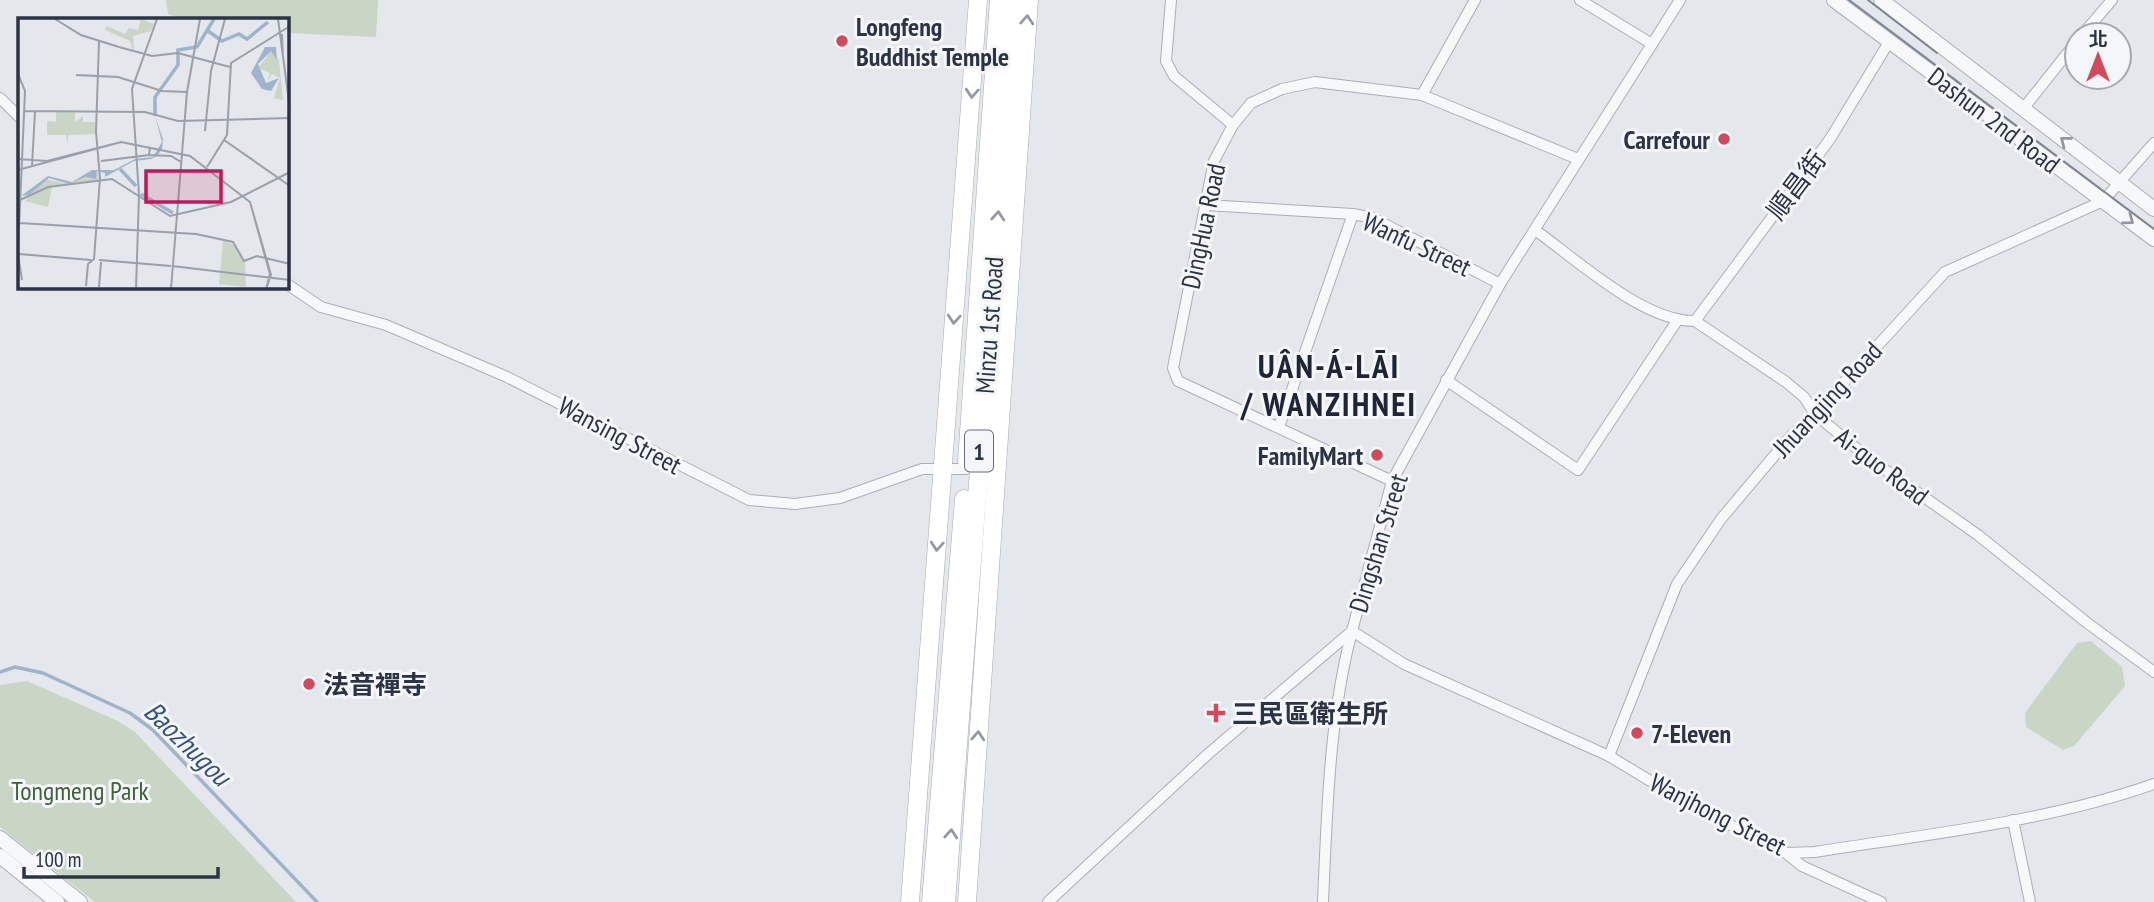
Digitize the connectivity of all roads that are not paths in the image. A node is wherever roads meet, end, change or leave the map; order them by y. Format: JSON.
{"nodes":[{"id":1,"x":978,"y":0,"type":"edge"},
{"id":2,"x":999,"y":0,"type":"edge"},
{"id":3,"x":1014,"y":0,"type":"edge"},
{"id":4,"x":1029,"y":0,"type":"edge"},
{"id":5,"x":1171,"y":0,"type":"edge"},
{"id":6,"x":1475,"y":0,"type":"edge"},
{"id":7,"x":1580,"y":0,"type":"edge"},
{"id":8,"x":1680,"y":0,"type":"edge"},
{"id":9,"x":1834,"y":0,"type":"edge"},
{"id":10,"x":1881,"y":0,"type":"edge"},
{"id":11,"x":2112,"y":0,"type":"edge"},
{"id":12,"x":2094,"y":21,"type":"edge"},
{"id":13,"x":1889,"y":42,"type":"junction"},
{"id":14,"x":1652,"y":44,"type":"junction"},
{"id":15,"x":2063,"y":59,"type":"edge"},
{"id":16,"x":1422,"y":94,"type":"junction"},
{"id":17,"x":0,"y":98,"type":"edge"},
{"id":18,"x":2023,"y":109,"type":"junction"},
{"id":19,"x":18,"y":116,"type":"edge"},
{"id":20,"x":1233,"y":125,"type":"junction"},
{"id":21,"x":2154,"y":143,"type":"edge"},
{"id":22,"x":1578,"y":159,"type":"junction"},
{"id":23,"x":2119,"y":183,"type":"junction"},
{"id":24,"x":2104,"y":201,"type":"junction"},
{"id":25,"x":1206,"y":205,"type":"junction"},
{"id":26,"x":2154,"y":209,"type":"edge"},
{"id":27,"x":1353,"y":214,"type":"junction"},
{"id":28,"x":1535,"y":230,"type":"junction"},
{"id":29,"x":2154,"y":239,"type":"edge"},
{"id":30,"x":1500,"y":284,"type":"junction"},
{"id":31,"x":289,"y":285,"type":"edge"},
{"id":32,"x":1677,"y":321,"type":"junction"},
{"id":33,"x":1695,"y":321,"type":"junction"},
{"id":34,"x":1446,"y":380,"type":"junction"},
{"id":35,"x":1815,"y":414,"type":"junction"},
{"id":36,"x":1279,"y":427,"type":"junction"},
{"id":37,"x":943,"y":469,"type":"junction"},
{"id":38,"x":966,"y":469,"type":"junction"},
{"id":39,"x":1392,"y":481,"type":"junction"},
{"id":40,"x":1352,"y":631,"type":"junction"},
{"id":41,"x":2154,"y":672,"type":"edge"},
{"id":42,"x":1609,"y":757,"type":"junction"},
{"id":43,"x":2154,"y":784,"type":"edge"},
{"id":44,"x":2013,"y":820,"type":"junction"},
{"id":45,"x":0,"y":838,"type":"edge"},
{"id":46,"x":1786,"y":853,"type":"junction"},
{"id":47,"x":0,"y":856,"type":"edge"},
{"id":48,"x":57,"y":902,"type":"edge"},
{"id":49,"x":80,"y":902,"type":"edge"},
{"id":50,"x":910,"y":902,"type":"edge"},
{"id":51,"x":931,"y":902,"type":"edge"},
{"id":52,"x":946,"y":902,"type":"edge"},
{"id":53,"x":967,"y":902,"type":"edge"},
{"id":54,"x":1048,"y":902,"type":"edge"},
{"id":55,"x":1323,"y":902,"type":"edge"},
{"id":56,"x":1881,"y":902,"type":"edge"},
{"id":57,"x":2030,"y":902,"type":"edge"}],
"edges":[{"from":1,"to":37,"type":"main road","name":"Minzu 1st Road","number":"1","one_way":true},
{"from":2,"to":38,"type":"main road","name":"Minzu 1st Road","number":"1"},
{"from":52,"to":3,"type":"main road","name":"Minzu 1st Road","number":"1","one_way":true},
{"from":53,"to":4,"type":"main road","name":"Minzu 1st Road","number":"1","one_way":true},
{"from":5,"to":20,"type":"street"},
{"from":6,"to":16,"type":"street"},
{"from":7,"to":14,"type":"street"},
{"from":8,"to":14,"type":"street","name":"Dingshan Street"},
{"from":9,"to":13,"type":"street","name":"Dashun 2nd Road"},
{"from":10,"to":18,"type":"street","name":"Dashun 2nd Road"},
{"from":11,"to":12,"type":"street"},
{"from":13,"to":24,"type":"street","name":"Dashun 2nd Road"},
{"from":13,"to":33,"type":"street","name":"順昌街"},
{"from":14,"to":22,"type":"street","name":"Dingshan Street"},
{"from":15,"to":18,"type":"street"},
{"from":16,"to":20,"type":"street","name":"DingHua Road"},
{"from":16,"to":22,"type":"street","name":"DingHua Road"},
{"from":17,"to":19,"type":"street"},
{"from":23,"to":18,"type":"street","name":"Dashun 2nd Road","one_way":true},
{"from":20,"to":25,"type":"street","name":"DingHua Road"},
{"from":21,"to":23,"type":"street","name":"Jhuangjing Road"},
{"from":22,"to":28,"type":"street","name":"Dingshan Street"},
{"from":23,"to":24,"type":"street","name":"Jhuangjing Road"},
{"from":23,"to":26,"type":"street","name":"Dashun 2nd Road"},
{"from":24,"to":29,"type":"street","name":"Dashun 2nd Road","one_way":true},
{"from":24,"to":35,"type":"street","name":"Jhuangjing Road"},
{"from":25,"to":27,"type":"street","name":"Wanfu Street"},
{"from":25,"to":36,"type":"street","name":"DingHua Road"},
{"from":27,"to":30,"type":"street","name":"Wanfu Street"},
{"from":27,"to":36,"type":"street"},
{"from":28,"to":30,"type":"street","name":"Dingshan Street"},
{"from":28,"to":32,"type":"street"},
{"from":30,"to":34,"type":"street","name":"Dingshan Street"},
{"from":31,"to":37,"type":"street","name":"Wansing Street"},
{"from":32,"to":33,"type":"street"},
{"from":32,"to":34,"type":"street"},
{"from":33,"to":35,"type":"street","name":"Ai-guo Road"},
{"from":34,"to":39,"type":"street","name":"Dingshan Street"},
{"from":35,"to":41,"type":"street","name":"Ai-guo Road"},
{"from":35,"to":42,"type":"street","name":"Jhuangjing Road"},
{"from":36,"to":39,"type":"street","name":"DingHua Road"},
{"from":37,"to":38,"type":"street","name":"Wansing Street"},
{"from":37,"to":50,"type":"main road","name":"Minzu 1st Road","number":"1","one_way":true},
{"from":38,"to":51,"type":"main road","name":"Minzu 1st Road","number":"1"},
{"from":39,"to":40,"type":"street","name":"Dingshan Street"},
{"from":40,"to":42,"type":"street","name":"Wanjhong Street"},
{"from":40,"to":54,"type":"street","name":"Dingshan Street"},
{"from":40,"to":55,"type":"street"},
{"from":42,"to":46,"type":"street","name":"Wanjhong Street"},
{"from":43,"to":44,"type":"street","name":"Wanjhong Street"},
{"from":44,"to":46,"type":"street","name":"Wanjhong Street"},
{"from":44,"to":57,"type":"street"},
{"from":45,"to":49,"type":"street"},
{"from":46,"to":56,"type":"street"},
{"from":47,"to":48,"type":"street"}]}
